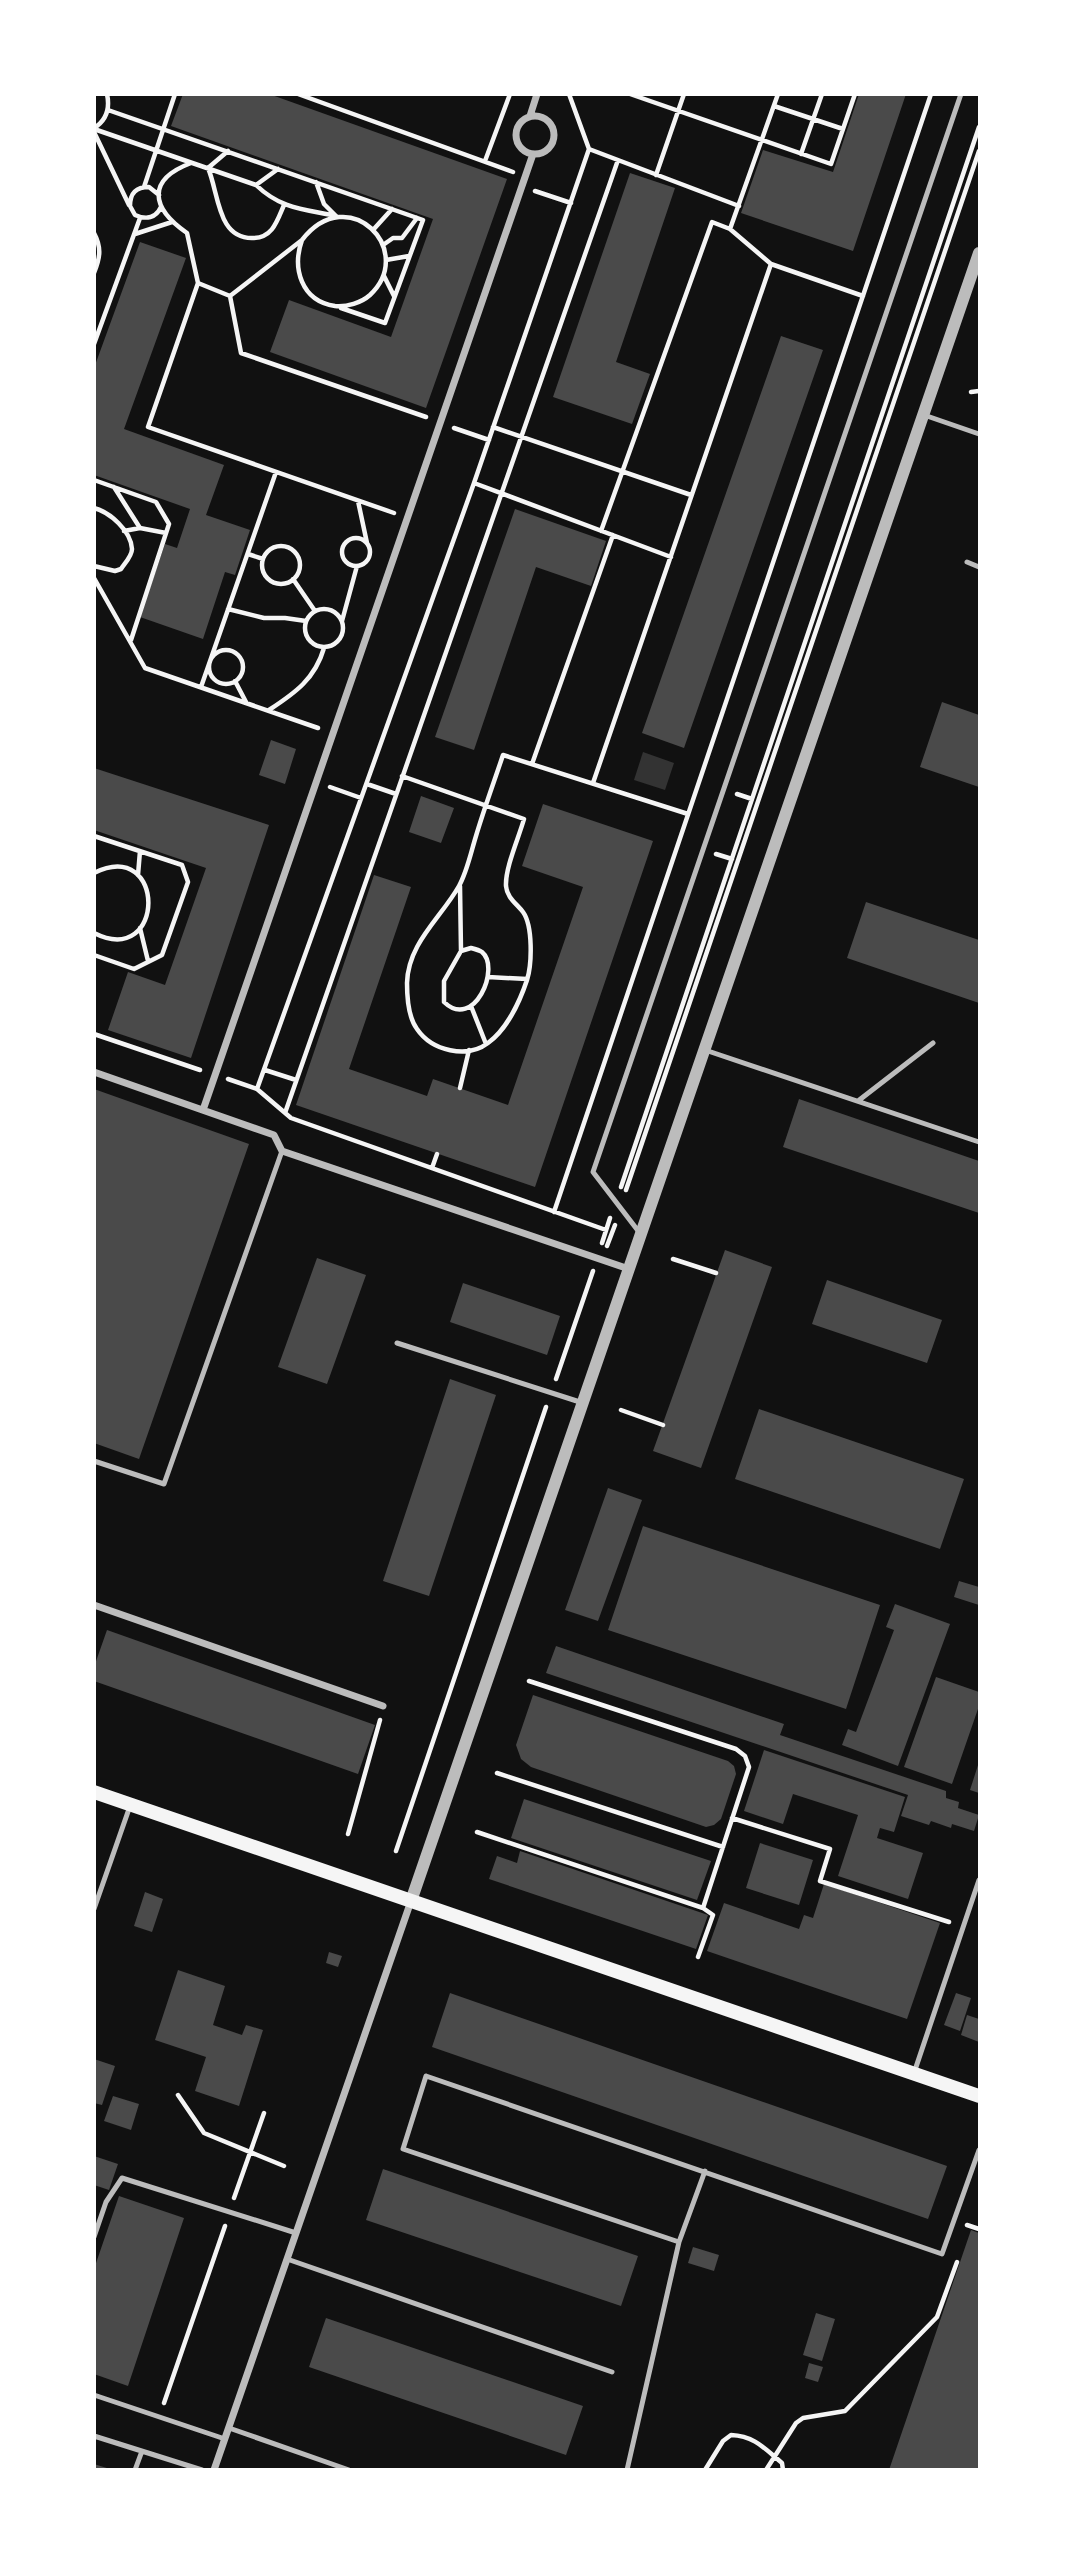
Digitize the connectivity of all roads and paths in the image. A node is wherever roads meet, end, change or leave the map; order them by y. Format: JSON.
{"nodes":[{"id":1,"x":107,"y":94,"type":"edge"},
{"id":2,"x":175,"y":94,"type":"edge"},
{"id":3,"x":298,"y":94,"type":"edge"},
{"id":4,"x":510,"y":94,"type":"edge"},
{"id":5,"x":537,"y":94,"type":"edge"},
{"id":6,"x":569,"y":94,"type":"edge"},
{"id":7,"x":630,"y":94,"type":"edge"},
{"id":8,"x":684,"y":94,"type":"edge"},
{"id":9,"x":778,"y":94,"type":"edge"},
{"id":10,"x":822,"y":94,"type":"edge"},
{"id":11,"x":855,"y":94,"type":"edge"},
{"id":12,"x":931,"y":94,"type":"edge"},
{"id":13,"x":961,"y":94,"type":"edge"},
{"id":14,"x":774,"y":106,"type":"junction"},
{"id":15,"x":108,"y":110,"type":"junction"},
{"id":16,"x":678,"y":111,"type":"junction"},
{"id":17,"x":530,"y":116,"type":"junction"},
{"id":18,"x":813,"y":119,"type":"junction"},
{"id":19,"x":979,"y":127,"type":"edge"},
{"id":20,"x":164,"y":129,"type":"junction"},
{"id":21,"x":843,"y":129,"type":"junction"},
{"id":22,"x":94,"y":130,"type":"edge"},
{"id":23,"x":762,"y":140,"type":"junction"},
{"id":24,"x":589,"y":149,"type":"junction"},
{"id":25,"x":156,"y":151,"type":"junction"},
{"id":26,"x":228,"y":151,"type":"junction"},
{"id":27,"x":979,"y":151,"type":"edge"},
{"id":28,"x":801,"y":154,"type":"junction"},
{"id":29,"x":533,"y":155,"type":"junction"},
{"id":30,"x":618,"y":160,"type":"junction"},
{"id":31,"x":485,"y":161,"type":"junction"},
{"id":32,"x":191,"y":163,"type":"junction"},
{"id":33,"x":208,"y":168,"type":"junction"},
{"id":34,"x":279,"y":169,"type":"junction"},
{"id":35,"x":518,"y":173,"type":"dead end"},
{"id":36,"x":656,"y":175,"type":"junction"},
{"id":37,"x":316,"y":182,"type":"junction"},
{"id":38,"x":256,"y":185,"type":"junction"},
{"id":39,"x":144,"y":187,"type":"junction"},
{"id":40,"x":522,"y":187,"type":"junction"},
{"id":41,"x":159,"y":195,"type":"junction"},
{"id":42,"x":571,"y":202,"type":"junction"},
{"id":43,"x":284,"y":205,"type":"junction"},
{"id":44,"x":738,"y":205,"type":"junction"},
{"id":45,"x":130,"y":206,"type":"junction"},
{"id":46,"x":161,"y":206,"type":"junction"},
{"id":47,"x":391,"y":209,"type":"junction"},
{"id":48,"x":337,"y":216,"type":"junction"},
{"id":49,"x":140,"y":218,"type":"junction"},
{"id":50,"x":417,"y":218,"type":"junction"},
{"id":51,"x":172,"y":222,"type":"junction"},
{"id":52,"x":730,"y":229,"type":"junction"},
{"id":53,"x":373,"y":230,"type":"junction"},
{"id":54,"x":94,"y":233,"type":"edge"},
{"id":55,"x":134,"y":235,"type":"junction"},
{"id":56,"x":302,"y":240,"type":"junction"},
{"id":57,"x":383,"y":245,"type":"junction"},
{"id":58,"x":979,"y":253,"type":"edge"},
{"id":59,"x":410,"y":256,"type":"junction"},
{"id":60,"x":386,"y":260,"type":"junction"},
{"id":61,"x":771,"y":264,"type":"junction"},
{"id":62,"x":94,"y":273,"type":"edge"},
{"id":63,"x":384,"y":275,"type":"junction"},
{"id":64,"x":198,"y":283,"type":"junction"},
{"id":65,"x":230,"y":296,"type":"junction"},
{"id":66,"x":863,"y":296,"type":"junction"},
{"id":67,"x":394,"y":297,"type":"junction"},
{"id":68,"x":337,"y":306,"type":"junction"},
{"id":69,"x":94,"y":344,"type":"edge"},
{"id":70,"x":979,"y":391,"type":"edge"},
{"id":71,"x":971,"y":392,"type":"dead end"},
{"id":72,"x":924,"y":415,"type":"junction"},
{"id":73,"x":440,"y":423,"type":"junction"},
{"id":74,"x":494,"y":427,"type":"junction"},
{"id":75,"x":979,"y":434,"type":"edge"},
{"id":76,"x":521,"y":436,"type":"junction"},
{"id":77,"x":489,"y":440,"type":"junction"},
{"id":78,"x":276,"y":472,"type":"junction"},
{"id":79,"x":623,"y":472,"type":"junction"},
{"id":80,"x":94,"y":480,"type":"edge"},
{"id":81,"x":474,"y":483,"type":"junction"},
{"id":82,"x":114,"y":487,"type":"junction"},
{"id":83,"x":501,"y":494,"type":"junction"},
{"id":84,"x":691,"y":495,"type":"junction"},
{"id":85,"x":358,"y":501,"type":"junction"},
{"id":86,"x":94,"y":508,"type":"edge"},
{"id":87,"x":398,"y":515,"type":"dead end"},
{"id":88,"x":140,"y":528,"type":"junction"},
{"id":89,"x":124,"y":531,"type":"junction"},
{"id":90,"x":601,"y":531,"type":"junction"},
{"id":91,"x":166,"y":533,"type":"junction"},
{"id":92,"x":612,"y":535,"type":"junction"},
{"id":93,"x":367,"y":544,"type":"junction"},
{"id":94,"x":248,"y":554,"type":"junction"},
{"id":95,"x":671,"y":557,"type":"junction"},
{"id":96,"x":263,"y":559,"type":"junction"},
{"id":97,"x":967,"y":562,"type":"dead end"},
{"id":98,"x":94,"y":566,"type":"edge"},
{"id":99,"x":357,"y":566,"type":"junction"},
{"id":100,"x":979,"y":566,"type":"edge"},
{"id":101,"x":94,"y":578,"type":"edge"},
{"id":102,"x":293,"y":579,"type":"junction"},
{"id":103,"x":228,"y":609,"type":"junction"},
{"id":104,"x":315,"y":611,"type":"junction"},
{"id":105,"x":306,"y":621,"type":"junction"},
{"id":106,"x":342,"y":621,"type":"junction"},
{"id":107,"x":130,"y":641,"type":"junction"},
{"id":108,"x":324,"y":648,"type":"junction"},
{"id":109,"x":209,"y":662,"type":"junction"},
{"id":110,"x":235,"y":681,"type":"junction"},
{"id":111,"x":201,"y":687,"type":"junction"},
{"id":112,"x":246,"y":703,"type":"junction"},
{"id":113,"x":269,"y":711,"type":"junction"},
{"id":114,"x":323,"y":730,"type":"dead end"},
{"id":115,"x":532,"y":764,"type":"junction"},
{"id":116,"x":402,"y":776,"type":"junction"},
{"id":117,"x":593,"y":783,"type":"junction"},
{"id":118,"x":367,"y":784,"type":"junction"},
{"id":119,"x":396,"y":794,"type":"junction"},
{"id":120,"x":485,"y":805,"type":"junction"},
{"id":121,"x":688,"y":814,"type":"junction"},
{"id":122,"x":94,"y":836,"type":"edge"},
{"id":123,"x":140,"y":851,"type":"junction"},
{"id":124,"x":94,"y":873,"type":"edge"},
{"id":125,"x":138,"y":875,"type":"junction"},
{"id":126,"x":460,"y":885,"type":"junction"},
{"id":127,"x":140,"y":928,"type":"junction"},
{"id":128,"x":94,"y":933,"type":"edge"},
{"id":129,"x":461,"y":951,"type":"junction"},
{"id":130,"x":94,"y":955,"type":"edge"},
{"id":131,"x":148,"y":962,"type":"junction"},
{"id":132,"x":488,"y":977,"type":"junction"},
{"id":133,"x":527,"y":979,"type":"junction"},
{"id":134,"x":471,"y":1006,"type":"junction"},
{"id":135,"x":94,"y":1034,"type":"edge"},
{"id":136,"x":933,"y":1043,"type":"dead end"},
{"id":137,"x":486,"y":1045,"type":"junction"},
{"id":138,"x":470,"y":1050,"type":"junction"},
{"id":139,"x":705,"y":1050,"type":"junction"},
{"id":140,"x":265,"y":1070,"type":"junction"},
{"id":141,"x":94,"y":1072,"type":"edge"},
{"id":142,"x":215,"y":1075,"type":"junction"},
{"id":143,"x":296,"y":1080,"type":"junction"},
{"id":144,"x":460,"y":1088,"type":"dead end"},
{"id":145,"x":257,"y":1089,"type":"junction"},
{"id":146,"x":858,"y":1101,"type":"junction"},
{"id":147,"x":202,"y":1110,"type":"junction"},
{"id":148,"x":285,"y":1113,"type":"junction"},
{"id":149,"x":979,"y":1142,"type":"edge"},
{"id":150,"x":282,"y":1151,"type":"junction"},
{"id":151,"x":437,"y":1154,"type":"dead end"},
{"id":152,"x":432,"y":1168,"type":"junction"},
{"id":153,"x":616,"y":1202,"type":"junction"},
{"id":154,"x":620,"y":1209,"type":"junction"},
{"id":155,"x":554,"y":1212,"type":"junction"},
{"id":156,"x":606,"y":1230,"type":"junction"},
{"id":157,"x":641,"y":1234,"type":"junction"},
{"id":158,"x":600,"y":1259,"type":"junction"},
{"id":159,"x":673,"y":1259,"type":"dead end"},
{"id":160,"x":629,"y":1269,"type":"junction"},
{"id":161,"x":716,"y":1273,"type":"dead end"},
{"id":162,"x":397,"y":1343,"type":"dead end"},
{"id":163,"x":551,"y":1394,"type":"junction"},
{"id":164,"x":583,"y":1403,"type":"junction"},
{"id":165,"x":621,"y":1410,"type":"dead end"},
{"id":166,"x":663,"y":1425,"type":"dead end"},
{"id":167,"x":94,"y":1461,"type":"edge"},
{"id":168,"x":95,"y":1606,"type":"edge"},
{"id":169,"x":528,"y":1681,"type":"dead end"},
{"id":170,"x":383,"y":1706,"type":"joint"},
{"id":171,"x":497,"y":1773,"type":"dead end"},
{"id":172,"x":94,"y":1792,"type":"edge"},
{"id":173,"x":130,"y":1805,"type":"junction"},
{"id":174,"x":732,"y":1818,"type":"junction"},
{"id":175,"x":477,"y":1832,"type":"dead end"},
{"id":176,"x":348,"y":1834,"type":"dead end"},
{"id":177,"x":723,"y":1847,"type":"junction"},
{"id":178,"x":396,"y":1851,"type":"dead end"},
{"id":179,"x":979,"y":1880,"type":"edge"},
{"id":180,"x":411,"y":1901,"type":"junction"},
{"id":181,"x":703,"y":1908,"type":"junction"},
{"id":182,"x":94,"y":1909,"type":"edge"},
{"id":183,"x":963,"y":1927,"type":"junction"},
{"id":184,"x":698,"y":1957,"type":"dead end"},
{"id":185,"x":914,"y":2073,"type":"junction"},
{"id":186,"x":178,"y":2095,"type":"dead end"},
{"id":187,"x":979,"y":2096,"type":"edge"},
{"id":188,"x":264,"y":2113,"type":"dead end"},
{"id":189,"x":979,"y":2150,"type":"edge"},
{"id":190,"x":250,"y":2154,"type":"junction"},
{"id":191,"x":284,"y":2166,"type":"dead end"},
{"id":192,"x":705,"y":2171,"type":"junction"},
{"id":193,"x":230,"y":2211,"type":"junction"},
{"id":194,"x":967,"y":2225,"type":"dead end"},
{"id":195,"x":979,"y":2229,"type":"edge"},
{"id":196,"x":296,"y":2233,"type":"junction"},
{"id":197,"x":94,"y":2237,"type":"edge"},
{"id":198,"x":679,"y":2242,"type":"junction"},
{"id":199,"x":961,"y":2252,"type":"dead end"},
{"id":200,"x":287,"y":2259,"type":"junction"},
{"id":201,"x":612,"y":2372,"type":"dead end"},
{"id":202,"x":94,"y":2395,"type":"edge"},
{"id":203,"x":160,"y":2417,"type":"junction"},
{"id":204,"x":229,"y":2428,"type":"junction"},
{"id":205,"x":94,"y":2436,"type":"edge"},
{"id":206,"x":225,"y":2439,"type":"junction"},
{"id":207,"x":142,"y":2451,"type":"junction"},
{"id":208,"x":775,"y":2458,"type":"junction"},
{"id":209,"x":135,"y":2469,"type":"edge"},
{"id":210,"x":202,"y":2469,"type":"edge"},
{"id":211,"x":215,"y":2469,"type":"edge"},
{"id":212,"x":349,"y":2469,"type":"edge"},
{"id":213,"x":627,"y":2469,"type":"edge"},
{"id":214,"x":705,"y":2469,"type":"edge"},
{"id":215,"x":766,"y":2469,"type":"edge"},
{"id":216,"x":783,"y":2469,"type":"edge"}],
"edges":[{"from":1,"to":15,"type":"path"},
{"from":2,"to":20,"type":"path"},
{"from":3,"to":31,"type":"path"},
{"from":4,"to":31,"type":"path"},
{"from":5,"to":17,"type":"street"},
{"from":6,"to":24,"type":"path"},
{"from":7,"to":16,"type":"path"},
{"from":8,"to":16,"type":"path"},
{"from":9,"to":14,"type":"path"},
{"from":10,"to":18,"type":"path"},
{"from":11,"to":21,"type":"path"},
{"from":12,"to":66,"type":"path"},
{"from":13,"to":153,"type":"lane"},
{"from":14,"to":18,"type":"path"},
{"from":14,"to":23,"type":"path"},
{"from":15,"to":20,"type":"path"},
{"from":15,"to":22,"type":"path"},
{"from":16,"to":23,"type":"path"},
{"from":16,"to":36,"type":"path"},
{"from":17,"to":29,"type":"street"},
{"from":17,"to":29,"type":"street"},
{"from":18,"to":21,"type":"path"},
{"from":18,"to":28,"type":"path"},
{"from":19,"to":153,"type":"path"},
{"from":20,"to":25,"type":"path"},
{"from":20,"to":26,"type":"path"},
{"from":21,"to":28,"type":"path"},
{"from":22,"to":25,"type":"path"},
{"from":22,"to":45,"type":"path"},
{"from":23,"to":28,"type":"path"},
{"from":23,"to":44,"type":"path"},
{"from":24,"to":30,"type":"path"},
{"from":24,"to":42,"type":"path"},
{"from":25,"to":32,"type":"path"},
{"from":25,"to":39,"type":"path"},
{"from":26,"to":33,"type":"path"},
{"from":26,"to":34,"type":"path"},
{"from":27,"to":154,"type":"path"},
{"from":29,"to":40,"type":"street"},
{"from":30,"to":36,"type":"path"},
{"from":30,"to":76,"type":"path"},
{"from":31,"to":35,"type":"path"},
{"from":32,"to":33,"type":"path"},
{"from":32,"to":41,"type":"path"},
{"from":33,"to":38,"type":"path"},
{"from":33,"to":43,"type":"path"},
{"from":34,"to":37,"type":"path"},
{"from":34,"to":38,"type":"path"},
{"from":36,"to":44,"type":"path"},
{"from":37,"to":47,"type":"path"},
{"from":37,"to":48,"type":"path"},
{"from":38,"to":43,"type":"path"},
{"from":39,"to":41,"type":"path"},
{"from":39,"to":45,"type":"path"},
{"from":40,"to":42,"type":"path"},
{"from":40,"to":73,"type":"street"},
{"from":41,"to":46,"type":"path"},
{"from":42,"to":74,"type":"path"},
{"from":43,"to":48,"type":"path"},
{"from":44,"to":52,"type":"path"},
{"from":45,"to":49,"type":"path"},
{"from":46,"to":49,"type":"path"},
{"from":46,"to":51,"type":"path"},
{"from":47,"to":50,"type":"path"},
{"from":47,"to":53,"type":"path"},
{"from":48,"to":53,"type":"path"},
{"from":48,"to":56,"type":"path"},
{"from":49,"to":55,"type":"path"},
{"from":50,"to":57,"type":"path"},
{"from":50,"to":59,"type":"path"},
{"from":51,"to":55,"type":"path"},
{"from":51,"to":64,"type":"path"},
{"from":52,"to":61,"type":"path"},
{"from":52,"to":79,"type":"path"},
{"from":53,"to":57,"type":"path"},
{"from":54,"to":62,"type":"path"},
{"from":55,"to":69,"type":"path"},
{"from":56,"to":65,"type":"path"},
{"from":56,"to":68,"type":"path"},
{"from":57,"to":60,"type":"path"},
{"from":58,"to":72,"type":"street"},
{"from":59,"to":60,"type":"path"},
{"from":59,"to":67,"type":"path"},
{"from":60,"to":63,"type":"path"},
{"from":61,"to":66,"type":"path"},
{"from":61,"to":84,"type":"path"},
{"from":63,"to":67,"type":"path"},
{"from":63,"to":68,"type":"path"},
{"from":64,"to":65,"type":"path"},
{"from":64,"to":78,"type":"path"},
{"from":65,"to":73,"type":"path"},
{"from":66,"to":121,"type":"path"},
{"from":67,"to":68,"type":"path"},
{"from":70,"to":71,"type":"path"},
{"from":72,"to":75,"type":"lane"},
{"from":72,"to":139,"type":"street"},
{"from":73,"to":77,"type":"path"},
{"from":73,"to":142,"type":"street"},
{"from":74,"to":76,"type":"path"},
{"from":74,"to":77,"type":"path"},
{"from":76,"to":79,"type":"path"},
{"from":76,"to":83,"type":"path"},
{"from":77,"to":81,"type":"path"},
{"from":78,"to":85,"type":"path"},
{"from":78,"to":94,"type":"path"},
{"from":79,"to":84,"type":"path"},
{"from":79,"to":90,"type":"path"},
{"from":80,"to":82,"type":"path"},
{"from":81,"to":83,"type":"path"},
{"from":81,"to":118,"type":"path"},
{"from":82,"to":88,"type":"path"},
{"from":82,"to":91,"type":"path"},
{"from":83,"to":90,"type":"path"},
{"from":83,"to":116,"type":"path"},
{"from":84,"to":95,"type":"path"},
{"from":85,"to":87,"type":"path"},
{"from":85,"to":93,"type":"path"},
{"from":86,"to":89,"type":"path"},
{"from":88,"to":89,"type":"path"},
{"from":88,"to":91,"type":"path"},
{"from":89,"to":98,"type":"path"},
{"from":90,"to":92,"type":"path"},
{"from":91,"to":107,"type":"path"},
{"from":92,"to":95,"type":"path"},
{"from":92,"to":115,"type":"path"},
{"from":93,"to":99,"type":"path"},
{"from":93,"to":99,"type":"path"},
{"from":94,"to":96,"type":"path"},
{"from":94,"to":103,"type":"path"},
{"from":95,"to":117,"type":"path"},
{"from":96,"to":102,"type":"path"},
{"from":96,"to":102,"type":"path"},
{"from":97,"to":100,"type":"lane"},
{"from":99,"to":106,"type":"path"},
{"from":101,"to":107,"type":"path"},
{"from":102,"to":104,"type":"path"},
{"from":103,"to":105,"type":"path"},
{"from":103,"to":109,"type":"path"},
{"from":104,"to":105,"type":"path"},
{"from":104,"to":106,"type":"path"},
{"from":105,"to":108,"type":"path"},
{"from":106,"to":108,"type":"path"},
{"from":107,"to":111,"type":"path"},
{"from":108,"to":113,"type":"path"},
{"from":109,"to":110,"type":"path"},
{"from":109,"to":110,"type":"path"},
{"from":109,"to":111,"type":"path"},
{"from":110,"to":112,"type":"path"},
{"from":111,"to":112,"type":"path"},
{"from":112,"to":113,"type":"path"},
{"from":113,"to":114,"type":"path"},
{"from":115,"to":117,"type":"path"},
{"from":115,"to":120,"type":"path"},
{"from":116,"to":119,"type":"path"},
{"from":116,"to":120,"type":"path"},
{"from":117,"to":121,"type":"path"},
{"from":118,"to":119,"type":"path"},
{"from":118,"to":140,"type":"path"},
{"from":119,"to":143,"type":"path"},
{"from":120,"to":126,"type":"path"},
{"from":120,"to":133,"type":"path"},
{"from":121,"to":155,"type":"path"},
{"from":122,"to":123,"type":"path"},
{"from":123,"to":125,"type":"path"},
{"from":123,"to":131,"type":"path"},
{"from":124,"to":125,"type":"path"},
{"from":125,"to":127,"type":"path"},
{"from":126,"to":129,"type":"path"},
{"from":126,"to":138,"type":"path"},
{"from":127,"to":128,"type":"path"},
{"from":127,"to":131,"type":"path"},
{"from":129,"to":132,"type":"path"},
{"from":129,"to":134,"type":"path"},
{"from":130,"to":131,"type":"path"},
{"from":132,"to":133,"type":"path"},
{"from":132,"to":134,"type":"path"},
{"from":133,"to":137,"type":"path"},
{"from":134,"to":137,"type":"path"},
{"from":135,"to":142,"type":"path"},
{"from":136,"to":146,"type":"lane"},
{"from":137,"to":138,"type":"path"},
{"from":138,"to":144,"type":"path"},
{"from":139,"to":146,"type":"lane"},
{"from":139,"to":157,"type":"street"},
{"from":140,"to":143,"type":"path"},
{"from":140,"to":145,"type":"path"},
{"from":141,"to":147,"type":"street"},
{"from":142,"to":145,"type":"path"},
{"from":142,"to":147,"type":"street"},
{"from":143,"to":148,"type":"path"},
{"from":145,"to":148,"type":"path"},
{"from":146,"to":149,"type":"lane"},
{"from":147,"to":150,"type":"street"},
{"from":148,"to":152,"type":"path"},
{"from":150,"to":158,"type":"street"},
{"from":150,"to":167,"type":"lane"},
{"from":151,"to":152,"type":"path"},
{"from":152,"to":155,"type":"path"},
{"from":153,"to":154,"type":"lane"},
{"from":153,"to":156,"type":"path"},
{"from":154,"to":157,"type":"lane"},
{"from":154,"to":158,"type":"path"},
{"from":155,"to":156,"type":"path"},
{"from":156,"to":158,"type":"path"},
{"from":157,"to":160,"type":"street"},
{"from":158,"to":160,"type":"street"},
{"from":158,"to":163,"type":"path"},
{"from":159,"to":161,"type":"path"},
{"from":160,"to":164,"type":"street"},
{"from":162,"to":163,"type":"lane"},
{"from":163,"to":164,"type":"lane"},
{"from":163,"to":178,"type":"path"},
{"from":164,"to":180,"type":"street"},
{"from":165,"to":166,"type":"path"},
{"from":168,"to":170,"type":"street"},
{"from":169,"to":174,"type":"path"},
{"from":170,"to":176,"type":"path"},
{"from":171,"to":177,"type":"path"},
{"from":172,"to":173,"type":"main road"},
{"from":173,"to":180,"type":"main road"},
{"from":173,"to":182,"type":"lane"},
{"from":174,"to":177,"type":"path"},
{"from":174,"to":183,"type":"path"},
{"from":175,"to":181,"type":"path"},
{"from":177,"to":181,"type":"path"},
{"from":179,"to":183,"type":"lane"},
{"from":180,"to":185,"type":"main road"},
{"from":180,"to":196,"type":"street"},
{"from":181,"to":184,"type":"path"},
{"from":183,"to":185,"type":"lane"},
{"from":185,"to":187,"type":"main road"},
{"from":186,"to":190,"type":"path"},
{"from":188,"to":190,"type":"path"},
{"from":189,"to":192,"type":"lane"},
{"from":190,"to":191,"type":"path"},
{"from":190,"to":193,"type":"path"},
{"from":192,"to":198,"type":"lane"},
{"from":192,"to":198,"type":"lane"},
{"from":193,"to":196,"type":"lane"},
{"from":193,"to":197,"type":"lane"},
{"from":193,"to":203,"type":"path"},
{"from":194,"to":195,"type":"path"},
{"from":196,"to":200,"type":"street"},
{"from":198,"to":213,"type":"lane"},
{"from":199,"to":208,"type":"path"},
{"from":200,"to":201,"type":"lane"},
{"from":200,"to":204,"type":"street"},
{"from":202,"to":203,"type":"lane"},
{"from":203,"to":206,"type":"lane"},
{"from":204,"to":206,"type":"street"},
{"from":204,"to":212,"type":"lane"},
{"from":205,"to":207,"type":"lane"},
{"from":206,"to":211,"type":"street"},
{"from":207,"to":209,"type":"lane"},
{"from":207,"to":210,"type":"lane"},
{"from":208,"to":214,"type":"path"},
{"from":208,"to":215,"type":"path"},
{"from":208,"to":216,"type":"path"}]}
